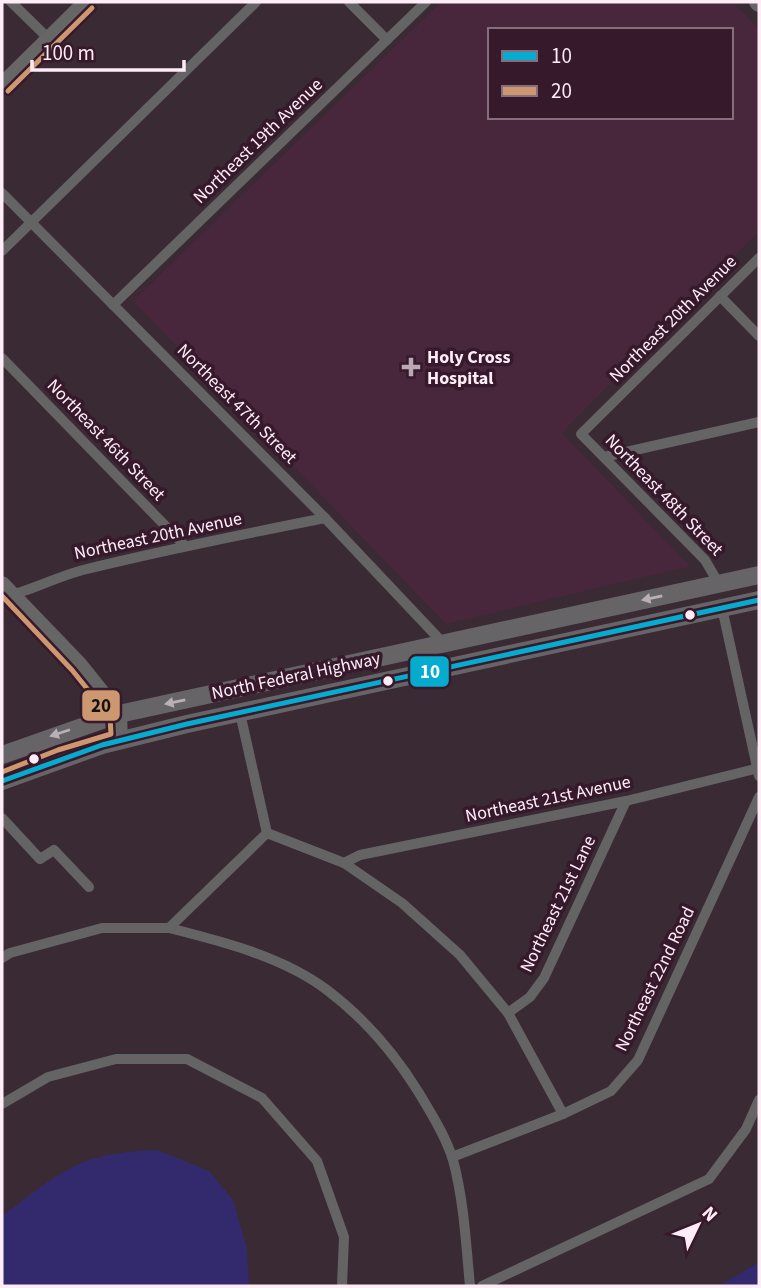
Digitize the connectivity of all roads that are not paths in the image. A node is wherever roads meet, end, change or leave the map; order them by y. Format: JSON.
{"nodes":[{"id":1,"x":11,"y":2,"type":"edge"},
{"id":2,"x":86,"y":2,"type":"edge"},
{"id":3,"x":256,"y":2,"type":"edge"},
{"id":4,"x":349,"y":2,"type":"edge"},
{"id":5,"x":426,"y":2,"type":"edge"},
{"id":6,"x":49,"y":39,"type":"junction"},
{"id":7,"x":387,"y":40,"type":"junction"},
{"id":8,"x":2,"y":85,"type":"edge"},
{"id":9,"x":2,"y":193,"type":"edge"},
{"id":10,"x":31,"y":223,"type":"junction"},
{"id":11,"x":2,"y":251,"type":"edge"},
{"id":12,"x":759,"y":258,"type":"edge"},
{"id":13,"x":720,"y":296,"type":"junction"},
{"id":14,"x":113,"y":305,"type":"junction"},
{"id":15,"x":759,"y":336,"type":"edge"},
{"id":16,"x":2,"y":358,"type":"edge"},
{"id":17,"x":759,"y":422,"type":"edge"},
{"id":18,"x":581,"y":434,"type":"joint"},
{"id":19,"x":604,"y":457,"type":"junction"},
{"id":20,"x":325,"y":518,"type":"junction"},
{"id":21,"x":185,"y":546,"type":"junction"},
{"id":22,"x":759,"y":577,"type":"edge"},
{"id":23,"x":719,"y":584,"type":"junction"},
{"id":24,"x":5,"y":592,"type":"edge"},
{"id":25,"x":759,"y":600,"type":"edge"},
{"id":26,"x":722,"y":608,"type":"junction"},
{"id":27,"x":677,"y":618,"type":"junction"},
{"id":28,"x":444,"y":644,"type":"junction"},
{"id":29,"x":265,"y":682,"type":"junction"},
{"id":30,"x":240,"y":713,"type":"junction"},
{"id":31,"x":118,"y":714,"type":"junction"},
{"id":32,"x":120,"y":741,"type":"junction"},
{"id":33,"x":2,"y":755,"type":"edge"},
{"id":34,"x":759,"y":771,"type":"edge"},
{"id":35,"x":2,"y":780,"type":"edge"},
{"id":36,"x":759,"y":797,"type":"edge"},
{"id":37,"x":626,"y":801,"type":"junction"},
{"id":38,"x":2,"y":818,"type":"edge"},
{"id":39,"x":267,"y":833,"type":"junction"},
{"id":40,"x":344,"y":863,"type":"junction"},
{"id":41,"x":89,"y":887,"type":"dead end"},
{"id":42,"x":169,"y":928,"type":"junction"},
{"id":43,"x":2,"y":958,"type":"edge"},
{"id":44,"x":509,"y":1013,"type":"junction"},
{"id":45,"x":759,"y":1100,"type":"edge"},
{"id":46,"x":2,"y":1104,"type":"edge"},
{"id":47,"x":563,"y":1114,"type":"junction"},
{"id":48,"x":452,"y":1157,"type":"junction"},
{"id":49,"x":342,"y":1286,"type":"edge"},
{"id":50,"x":470,"y":1286,"type":"edge"},
{"id":51,"x":482,"y":1286,"type":"edge"}],
"edges":[{"from":1,"to":6,"type":"street"},
{"from":2,"to":6,"type":"street"},
{"from":3,"to":10,"type":"street"},
{"from":4,"to":7,"type":"street"},
{"from":5,"to":7,"type":"street","name":"Northeast 19th Avenue"},
{"from":6,"to":8,"type":"street"},
{"from":7,"to":14,"type":"street","name":"Northeast 19th Avenue"},
{"from":9,"to":10,"type":"street","name":"Northeast 47th Street"},
{"from":10,"to":11,"type":"street"},
{"from":10,"to":14,"type":"street","name":"Northeast 47th Street"},
{"from":12,"to":13,"type":"street","name":"Northeast 20th Avenue"},
{"from":13,"to":15,"type":"street"},
{"from":13,"to":18,"type":"street","name":"Northeast 20th Avenue"},
{"from":14,"to":20,"type":"street","name":"Northeast 47th Street"},
{"from":16,"to":21,"type":"street","name":"Northeast 46th Street"},
{"from":17,"to":19,"type":"street"},
{"from":18,"to":19,"type":"street","name":"Northeast 48th Street"},
{"from":19,"to":23,"type":"street","name":"Northeast 48th Street"},
{"from":20,"to":21,"type":"street","name":"Northeast 20th Avenue"},
{"from":20,"to":28,"type":"street","name":"Northeast 47th Street"},
{"from":21,"to":24,"type":"street","name":"Northeast 20th Avenue"},
{"from":22,"to":23,"type":"main road","name":"North Federal Highway"},
{"from":22,"to":26,"type":"main road"},
{"from":23,"to":27,"type":"main road"},
{"from":23,"to":28,"type":"main road","name":"North Federal Highway","one_way":true},
{"from":24,"to":31,"type":"street"},
{"from":25,"to":26,"type":"main road","name":"North Federal Highway"},
{"from":26,"to":27,"type":"main road","name":"North Federal Highway"},
{"from":26,"to":34,"type":"street"},
{"from":27,"to":30,"type":"main road","name":"North Federal Highway"},
{"from":28,"to":29,"type":"main road","name":"North Federal Highway"},
{"from":29,"to":30,"type":"main road"},
{"from":29,"to":31,"type":"main road","name":"North Federal Highway","one_way":true},
{"from":30,"to":32,"type":"main road","name":"North Federal Highway"},
{"from":30,"to":39,"type":"street"},
{"from":31,"to":32,"type":"street"},
{"from":31,"to":33,"type":"main road","name":"North Federal Highway","one_way":true},
{"from":32,"to":35,"type":"main road","name":"North Federal Highway"},
{"from":34,"to":37,"type":"street","name":"Northeast 21st Avenue"},
{"from":36,"to":47,"type":"street","name":"Northeast 22nd Road"},
{"from":37,"to":40,"type":"street","name":"Northeast 21st Avenue"},
{"from":37,"to":44,"type":"street","name":"Northeast 21st Lane"},
{"from":38,"to":41,"type":"street"},
{"from":39,"to":40,"type":"street"},
{"from":39,"to":42,"type":"street"},
{"from":40,"to":44,"type":"street"},
{"from":42,"to":43,"type":"street"},
{"from":42,"to":48,"type":"street"},
{"from":44,"to":47,"type":"street"},
{"from":45,"to":51,"type":"street"},
{"from":46,"to":49,"type":"street"},
{"from":47,"to":48,"type":"street","name":"Northeast 22nd Road"},
{"from":48,"to":50,"type":"street"}]}
